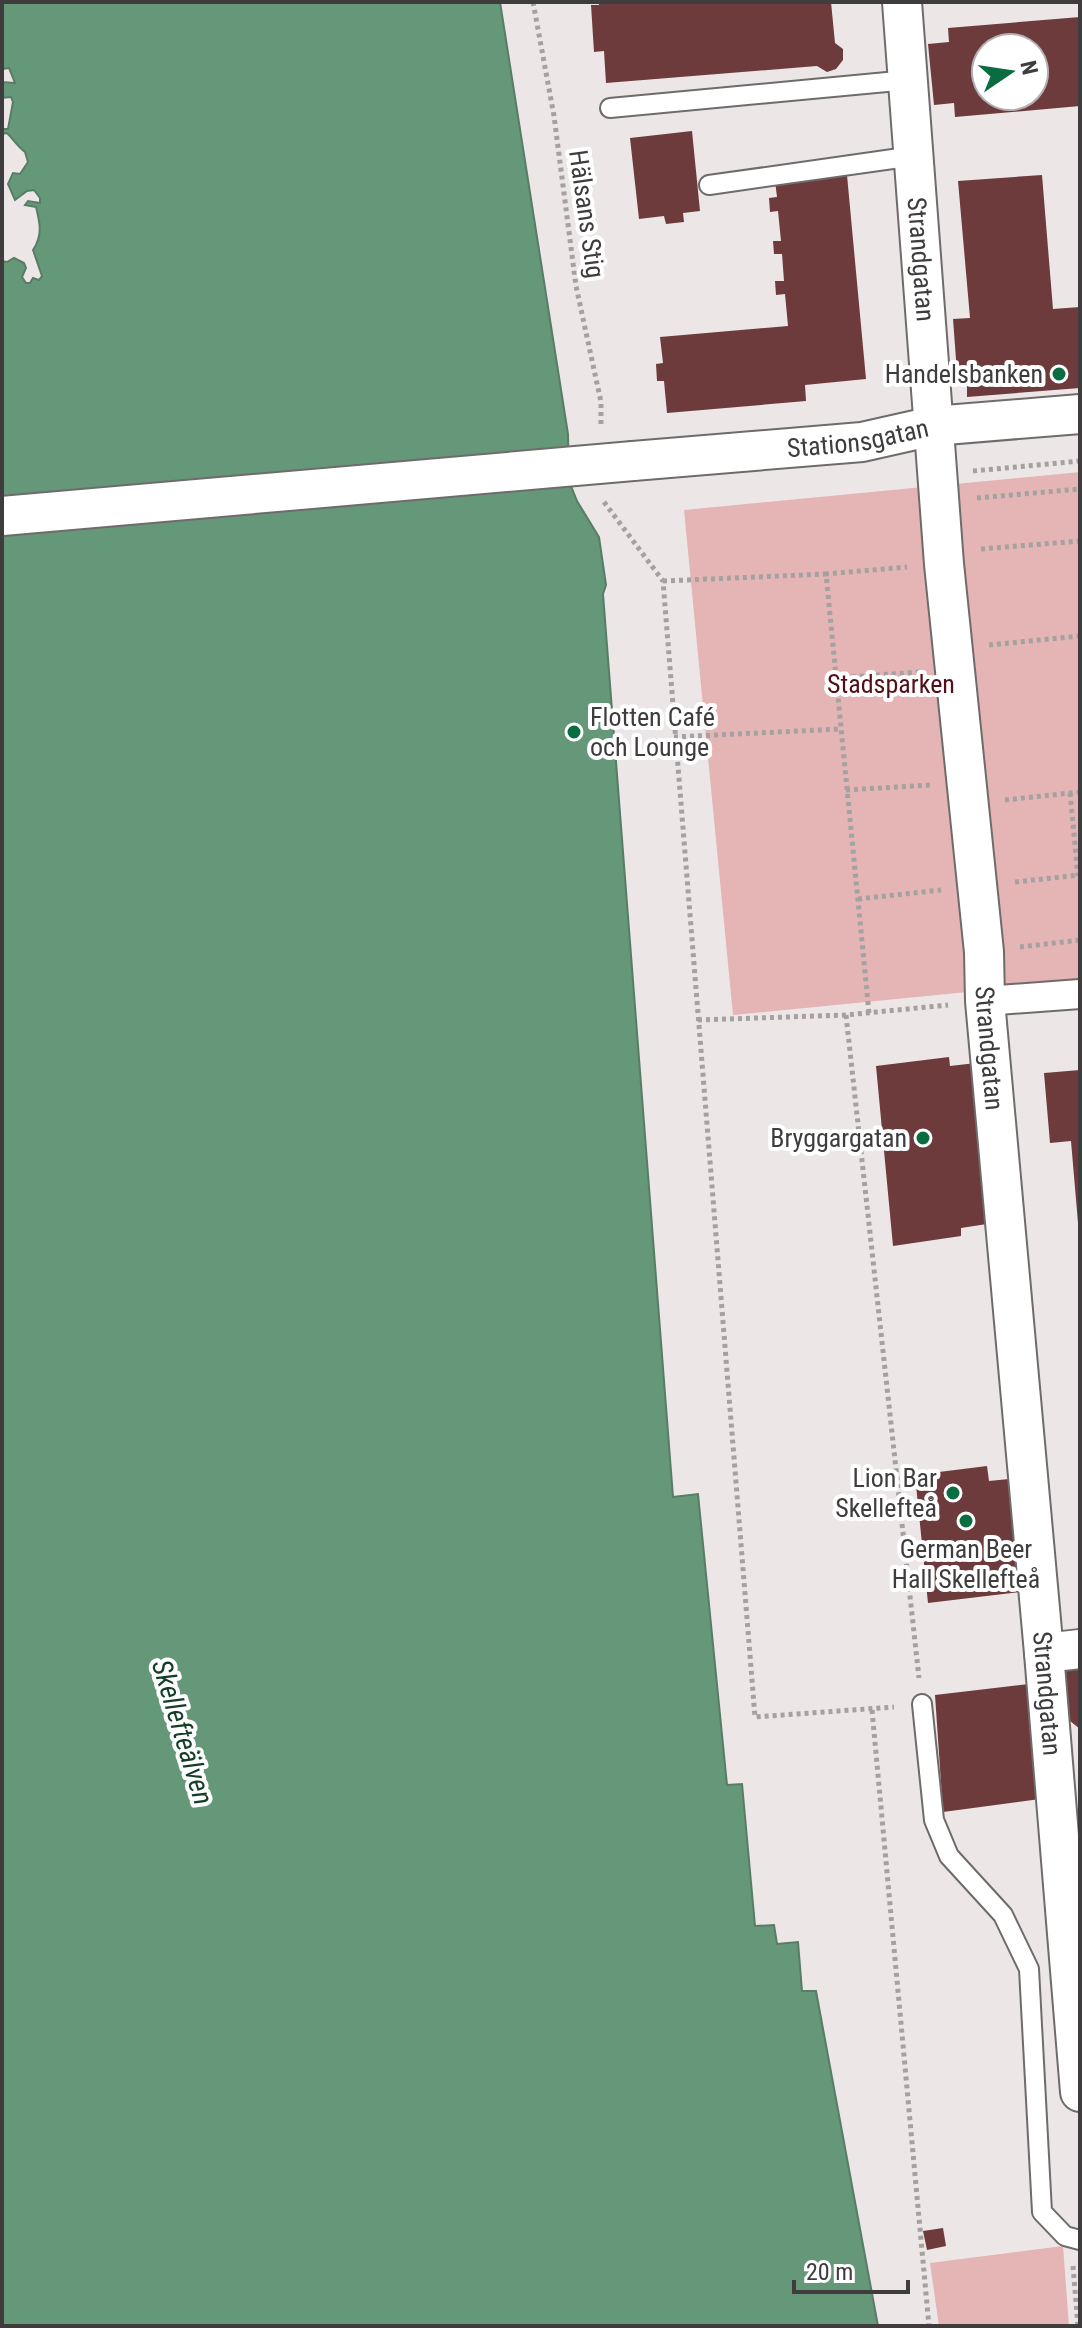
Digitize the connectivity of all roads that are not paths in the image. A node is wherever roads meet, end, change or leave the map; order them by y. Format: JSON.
{"nodes":[{"id":1,"x":902,"y":2,"type":"edge"},
{"id":2,"x":908,"y":80,"type":"junction"},
{"id":3,"x":610,"y":108,"type":"dead end"},
{"id":4,"x":914,"y":156,"type":"junction"},
{"id":5,"x":709,"y":185,"type":"dead end"},
{"id":6,"x":1080,"y":414,"type":"edge"},
{"id":7,"x":933,"y":426,"type":"junction"},
{"id":8,"x":2,"y":516,"type":"edge"},
{"id":9,"x":1080,"y":994,"type":"edge"},
{"id":10,"x":985,"y":1001,"type":"junction"},
{"id":11,"x":1062,"y":1651,"type":"edge"},
{"id":12,"x":922,"y":1704,"type":"road end"},
{"id":13,"x":1080,"y":2092,"type":"edge"},
{"id":14,"x":1080,"y":2240,"type":"edge"}],
"edges":[{"from":1,"to":2,"type":"street","name":"Strandgatan"},
{"from":2,"to":3,"type":"lane"},
{"from":2,"to":4,"type":"street","name":"Strandgatan"},
{"from":4,"to":5,"type":"lane"},
{"from":4,"to":7,"type":"street","name":"Strandgatan"},
{"from":6,"to":7,"type":"street","name":"Stationsgatan"},
{"from":7,"to":8,"type":"street","name":"Stationsgatan","bridge":true},
{"from":7,"to":10,"type":"street","name":"Strandgatan"},
{"from":9,"to":10,"type":"street"},
{"from":10,"to":11,"type":"street","name":"Strandgatan"},
{"from":11,"to":13,"type":"street","name":"Strandgatan"},
{"from":12,"to":14,"type":"lane"}]}
